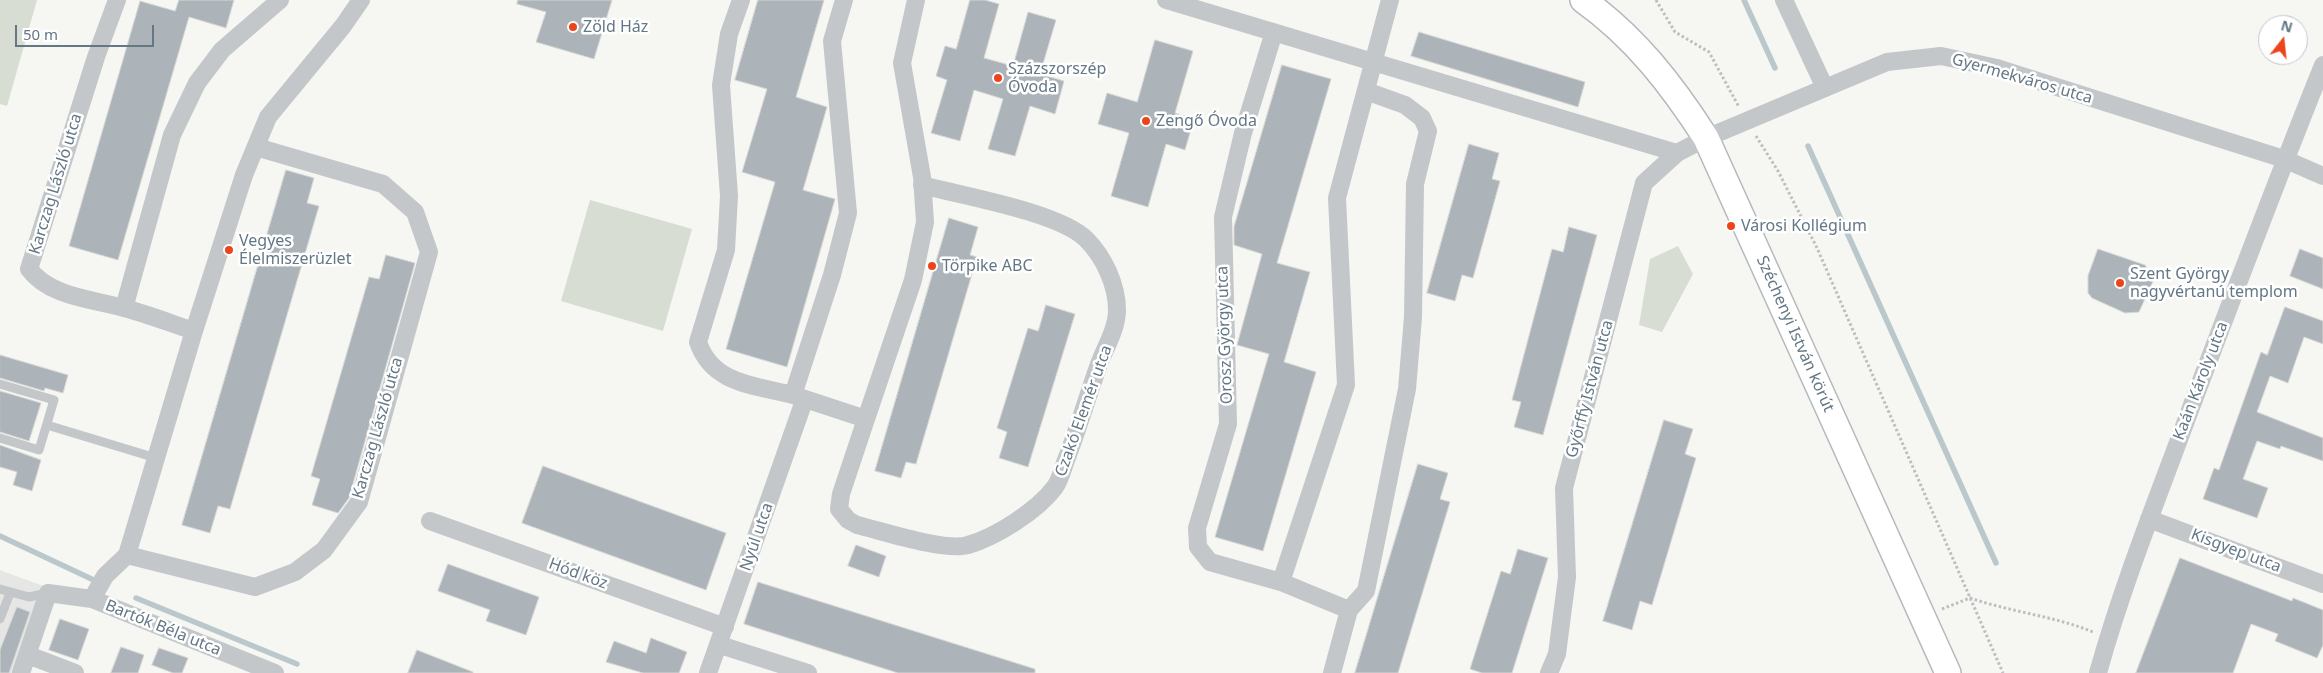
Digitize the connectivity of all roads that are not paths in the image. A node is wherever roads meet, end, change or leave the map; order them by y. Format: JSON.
{"nodes":[{"id":1,"x":117,"y":0,"type":"edge"},
{"id":2,"x":280,"y":0,"type":"edge"},
{"id":3,"x":361,"y":0,"type":"edge"},
{"id":4,"x":740,"y":0,"type":"edge"},
{"id":5,"x":844,"y":0,"type":"edge"},
{"id":6,"x":916,"y":0,"type":"edge"},
{"id":7,"x":1166,"y":0,"type":"edge"},
{"id":8,"x":1390,"y":0,"type":"edge"},
{"id":9,"x":1583,"y":0,"type":"edge"},
{"id":10,"x":1784,"y":0,"type":"edge"},
{"id":11,"x":1274,"y":32,"type":"junction"},
{"id":12,"x":1374,"y":62,"type":"junction"},
{"id":13,"x":2323,"y":64,"type":"edge"},
{"id":14,"x":1824,"y":88,"type":"junction"},
{"id":15,"x":1366,"y":91,"type":"junction"},
{"id":16,"x":1706,"y":138,"type":"junction"},
{"id":17,"x":256,"y":147,"type":"junction"},
{"id":18,"x":1677,"y":153,"type":"junction"},
{"id":19,"x":2284,"y":159,"type":"junction"},
{"id":20,"x":2323,"y":176,"type":"edge"},
{"id":21,"x":922,"y":185,"type":"junction"},
{"id":22,"x":124,"y":308,"type":"junction"},
{"id":23,"x":194,"y":331,"type":"junction"},
{"id":24,"x":0,"y":384,"type":"edge"},
{"id":25,"x":798,"y":398,"type":"junction"},
{"id":26,"x":866,"y":419,"type":"junction"},
{"id":27,"x":47,"y":425,"type":"junction"},
{"id":28,"x":0,"y":438,"type":"edge"},
{"id":29,"x":156,"y":458,"type":"junction"},
{"id":30,"x":2149,"y":519,"type":"junction"},
{"id":31,"x":430,"y":521,"type":"dead end"},
{"id":32,"x":127,"y":555,"type":"junction"},
{"id":33,"x":1281,"y":582,"type":"junction"},
{"id":34,"x":2323,"y":584,"type":"edge"},
{"id":35,"x":0,"y":589,"type":"edge"},
{"id":36,"x":10,"y":593,"type":"junction"},
{"id":37,"x":48,"y":593,"type":"junction"},
{"id":38,"x":92,"y":599,"type":"junction"},
{"id":39,"x":1349,"y":610,"type":"junction"},
{"id":40,"x":0,"y":619,"type":"edge"},
{"id":41,"x":725,"y":628,"type":"junction"},
{"id":42,"x":720,"y":645,"type":"junction"},
{"id":43,"x":28,"y":655,"type":"junction"},
{"id":44,"x":21,"y":673,"type":"edge"},
{"id":45,"x":75,"y":673,"type":"edge"},
{"id":46,"x":275,"y":673,"type":"edge"},
{"id":47,"x":708,"y":673,"type":"edge"},
{"id":48,"x":808,"y":673,"type":"edge"},
{"id":49,"x":1332,"y":673,"type":"edge"},
{"id":50,"x":1549,"y":673,"type":"edge"},
{"id":51,"x":1948,"y":673,"type":"edge"},
{"id":52,"x":2098,"y":673,"type":"edge"}],
"edges":[{"from":1,"to":22,"type":"street","name":"Karczag László utca"},
{"from":2,"to":22,"type":"street"},
{"from":3,"to":17,"type":"street"},
{"from":4,"to":25,"type":"street"},
{"from":5,"to":25,"type":"street"},
{"from":6,"to":21,"type":"street","name":"Czakó Elemér utca"},
{"from":7,"to":11,"type":"street"},
{"from":8,"to":12,"type":"street"},
{"from":9,"to":16,"type":"street","name":"Széchenyi István körút"},
{"from":10,"to":14,"type":"street"},
{"from":11,"to":12,"type":"street"},
{"from":11,"to":33,"type":"street","name":"Orosz György utca"},
{"from":12,"to":15,"type":"street"},
{"from":12,"to":18,"type":"street"},
{"from":13,"to":19,"type":"street","name":"Kaán Károly utca"},
{"from":14,"to":16,"type":"street","name":"Gyermekváros utca"},
{"from":14,"to":19,"type":"street","name":"Gyermekváros utca"},
{"from":15,"to":33,"type":"street"},
{"from":15,"to":39,"type":"street"},
{"from":16,"to":18,"type":"street","name":"Győrffy István utca"},
{"from":16,"to":51,"type":"street","name":"Széchenyi István körút"},
{"from":17,"to":23,"type":"street"},
{"from":17,"to":32,"type":"street","name":"Karczag László utca"},
{"from":18,"to":50,"type":"street","name":"Győrffy István utca"},
{"from":19,"to":20,"type":"street","name":"Gyermekváros utca"},
{"from":19,"to":30,"type":"street","name":"Kaán Károly utca"},
{"from":21,"to":26,"type":"street","name":"Czakó Elemér utca"},
{"from":21,"to":26,"type":"street","name":"Czakó Elemér utca"},
{"from":22,"to":23,"type":"street","name":"Karczag László utca"},
{"from":23,"to":29,"type":"street"},
{"from":24,"to":27,"type":"lane"},
{"from":25,"to":26,"type":"street"},
{"from":25,"to":41,"type":"street","name":"Nyúl utca"},
{"from":27,"to":28,"type":"lane"},
{"from":27,"to":29,"type":"lane"},
{"from":29,"to":32,"type":"street"},
{"from":30,"to":34,"type":"street","name":"Kisgyep utca"},
{"from":30,"to":52,"type":"street","name":"Kaán Károly utca"},
{"from":31,"to":41,"type":"street","name":"Hód köz"},
{"from":32,"to":38,"type":"street"},
{"from":33,"to":39,"type":"street","name":"Orosz György utca"},
{"from":35,"to":36,"type":"lane"},
{"from":36,"to":37,"type":"lane"},
{"from":36,"to":40,"type":"lane"},
{"from":37,"to":38,"type":"street","name":"Bartók Béla utca"},
{"from":37,"to":43,"type":"street"},
{"from":38,"to":46,"type":"street","name":"Bartók Béla utca"},
{"from":39,"to":49,"type":"street"},
{"from":41,"to":42,"type":"street","name":"Nyúl utca"},
{"from":42,"to":47,"type":"street","name":"Nyúl utca"},
{"from":42,"to":48,"type":"street"},
{"from":43,"to":44,"type":"street"},
{"from":43,"to":45,"type":"street"}]}
